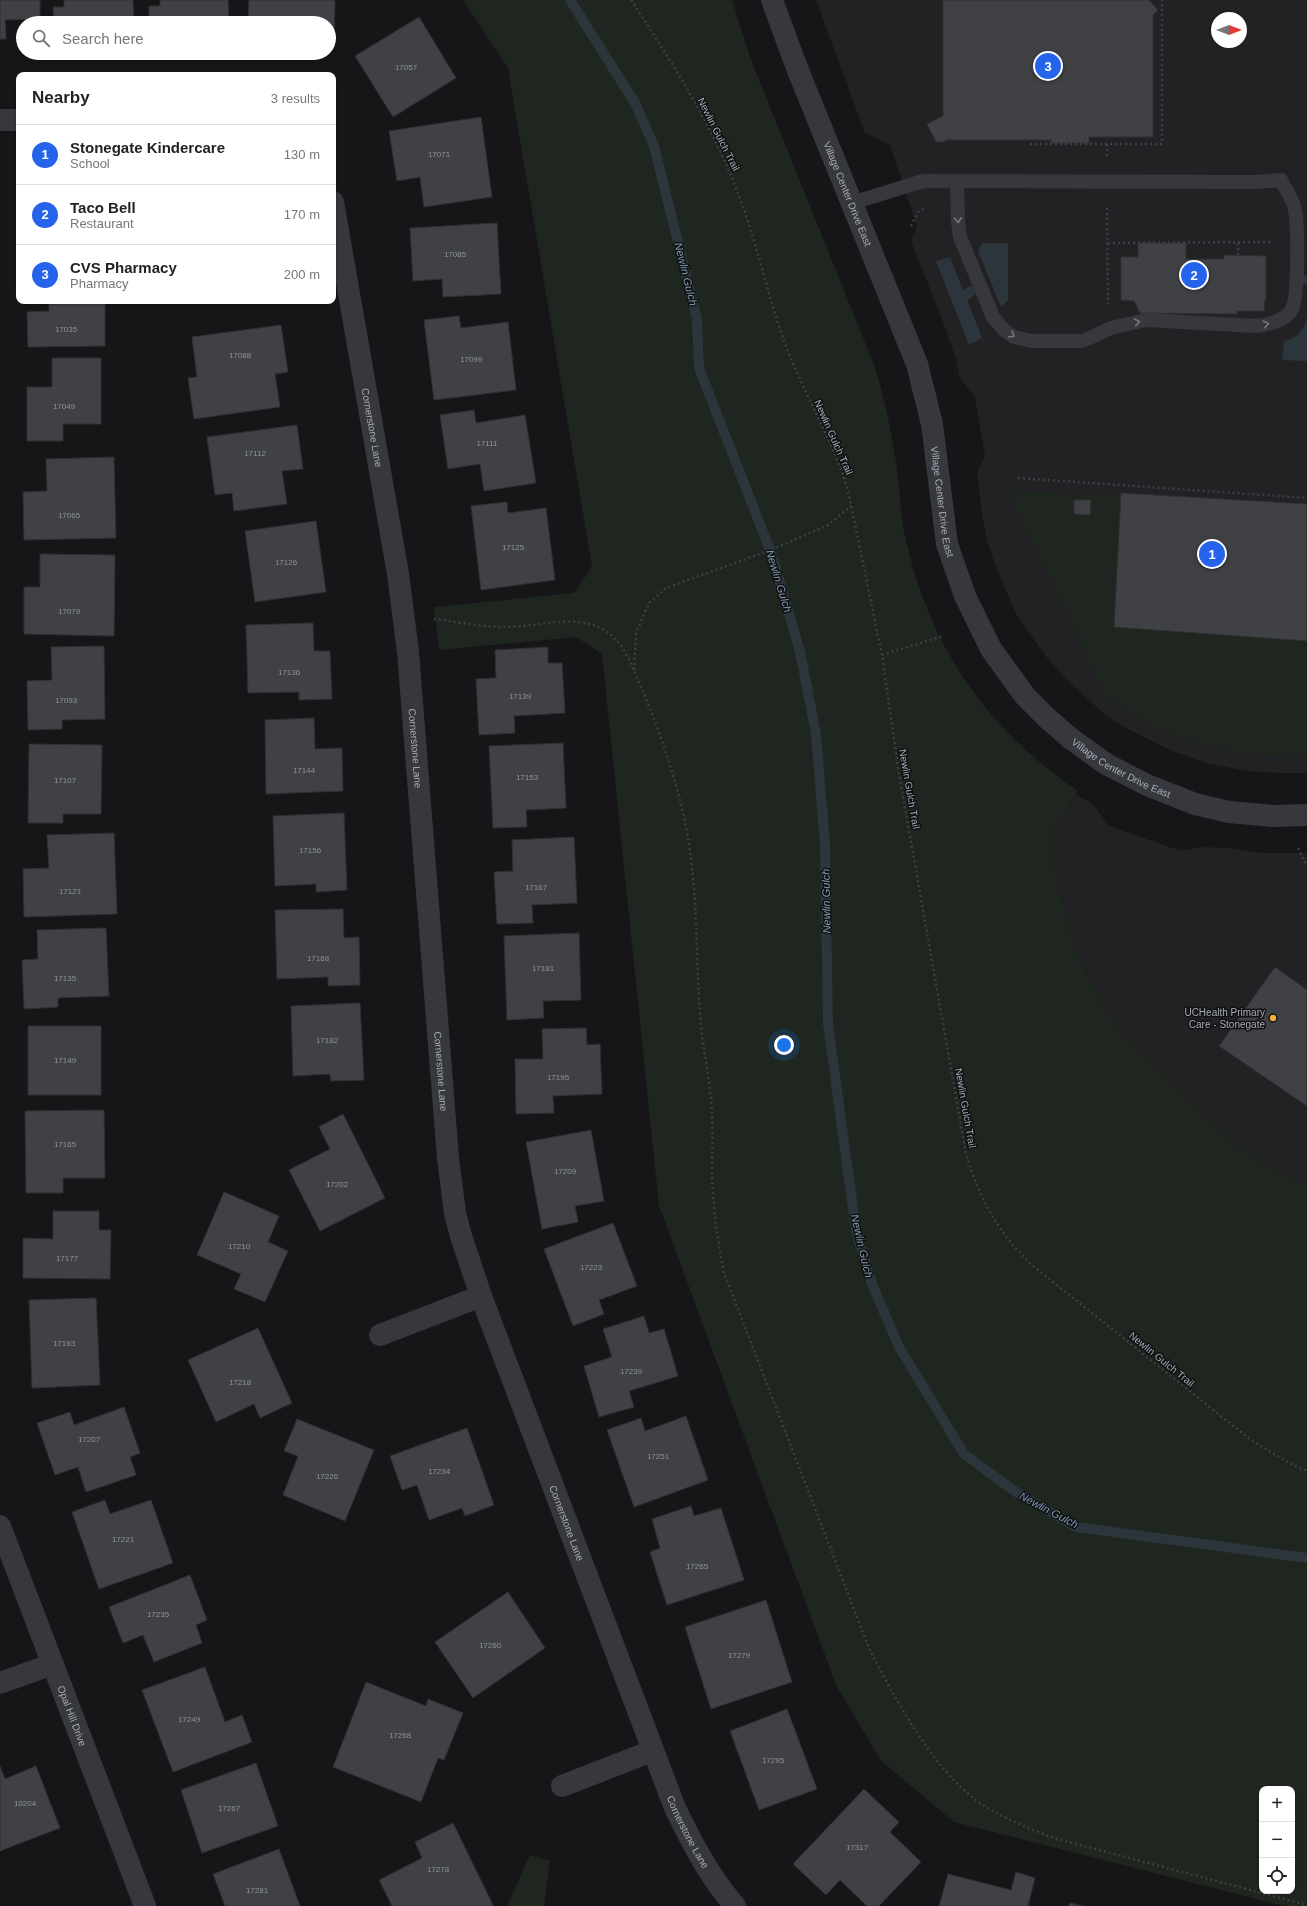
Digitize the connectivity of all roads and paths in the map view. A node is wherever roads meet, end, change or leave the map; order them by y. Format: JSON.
{"nodes":[{"id":1,"x":631,"y":0,"type":"edge"},
{"id":2,"x":772,"y":0,"type":"edge"},
{"id":3,"x":1162,"y":0,"type":"edge"},
{"id":4,"x":0,"y":120,"type":"edge"},
{"id":5,"x":16,"y":120,"type":"edge"},
{"id":6,"x":1030,"y":144,"type":"dead end"},
{"id":7,"x":1107,"y":144,"type":"junction"},
{"id":8,"x":1107,"y":159,"type":"dead end"},
{"id":9,"x":958,"y":181,"type":"junction"},
{"id":10,"x":852,"y":203,"type":"junction"},
{"id":11,"x":932,"y":208,"type":"dead end"},
{"id":12,"x":1100,"y":208,"type":"dead end"},
{"id":13,"x":336,"y":219,"type":"edge"},
{"id":14,"x":911,"y":226,"type":"dead end"},
{"id":15,"x":1274,"y":242,"type":"dead end"},
{"id":16,"x":1108,"y":243,"type":"junction"},
{"id":17,"x":1238,"y":243,"type":"junction"},
{"id":18,"x":1238,"y":255,"type":"dead end"},
{"id":19,"x":1108,"y":310,"type":"dead end"},
{"id":20,"x":1018,"y":478,"type":"dead end"},
{"id":21,"x":1307,"y":498,"type":"edge"},
{"id":22,"x":851,"y":506,"type":"junction"},
{"id":23,"x":403,"y":616,"type":"junction"},
{"id":24,"x":943,"y":636,"type":"dead end"},
{"id":25,"x":882,"y":655,"type":"junction"},
{"id":26,"x":634,"y":670,"type":"junction"},
{"id":27,"x":1307,"y":815,"type":"edge"},
{"id":28,"x":1298,"y":848,"type":"dead end"},
{"id":29,"x":1307,"y":866,"type":"edge"},
{"id":30,"x":481,"y":1296,"type":"junction"},
{"id":31,"x":380,"y":1335,"type":"dead end"},
{"id":32,"x":1307,"y":1471,"type":"edge"},
{"id":33,"x":0,"y":1526,"type":"edge"},
{"id":34,"x":52,"y":1664,"type":"junction"},
{"id":35,"x":0,"y":1684,"type":"edge"},
{"id":36,"x":652,"y":1751,"type":"junction"},
{"id":37,"x":562,"y":1786,"type":"dead end"},
{"id":38,"x":1307,"y":1905,"type":"edge"},
{"id":39,"x":145,"y":1906,"type":"edge"},
{"id":40,"x":735,"y":1906,"type":"edge"}],
"edges":[{"from":1,"to":22,"type":"path","name":"Newlin Gulch Trail"},
{"from":2,"to":10,"type":"street","name":"Village Center Drive East"},
{"from":3,"to":7,"type":"path"},
{"from":4,"to":5,"type":"street"},
{"from":6,"to":7,"type":"path"},
{"from":7,"to":8,"type":"path"},
{"from":9,"to":9,"type":"lane","one_way":true},
{"from":9,"to":10,"type":"lane"},
{"from":10,"to":27,"type":"street","name":"Village Center Drive East"},
{"from":11,"to":14,"type":"path"},
{"from":12,"to":16,"type":"path"},
{"from":13,"to":23,"type":"street","name":"Cornerstone Lane"},
{"from":15,"to":17,"type":"path"},
{"from":16,"to":17,"type":"path"},
{"from":16,"to":19,"type":"path"},
{"from":17,"to":18,"type":"path"},
{"from":20,"to":21,"type":"path"},
{"from":22,"to":25,"type":"path","name":"Newlin Gulch Trail"},
{"from":22,"to":26,"type":"path"},
{"from":23,"to":26,"type":"path"},
{"from":23,"to":30,"type":"street","name":"Cornerstone Lane"},
{"from":24,"to":25,"type":"path"},
{"from":25,"to":32,"type":"path","name":"Newlin Gulch Trail"},
{"from":26,"to":38,"type":"path"},
{"from":28,"to":29,"type":"path"},
{"from":30,"to":31,"type":"street"},
{"from":30,"to":36,"type":"street","name":"Cornerstone Lane"},
{"from":33,"to":34,"type":"street","name":"Opal Hill Drive"},
{"from":34,"to":35,"type":"street"},
{"from":34,"to":39,"type":"street","name":"Opal Hill Drive"},
{"from":36,"to":37,"type":"street"},
{"from":36,"to":40,"type":"street","name":"Cornerstone Lane"}]}
